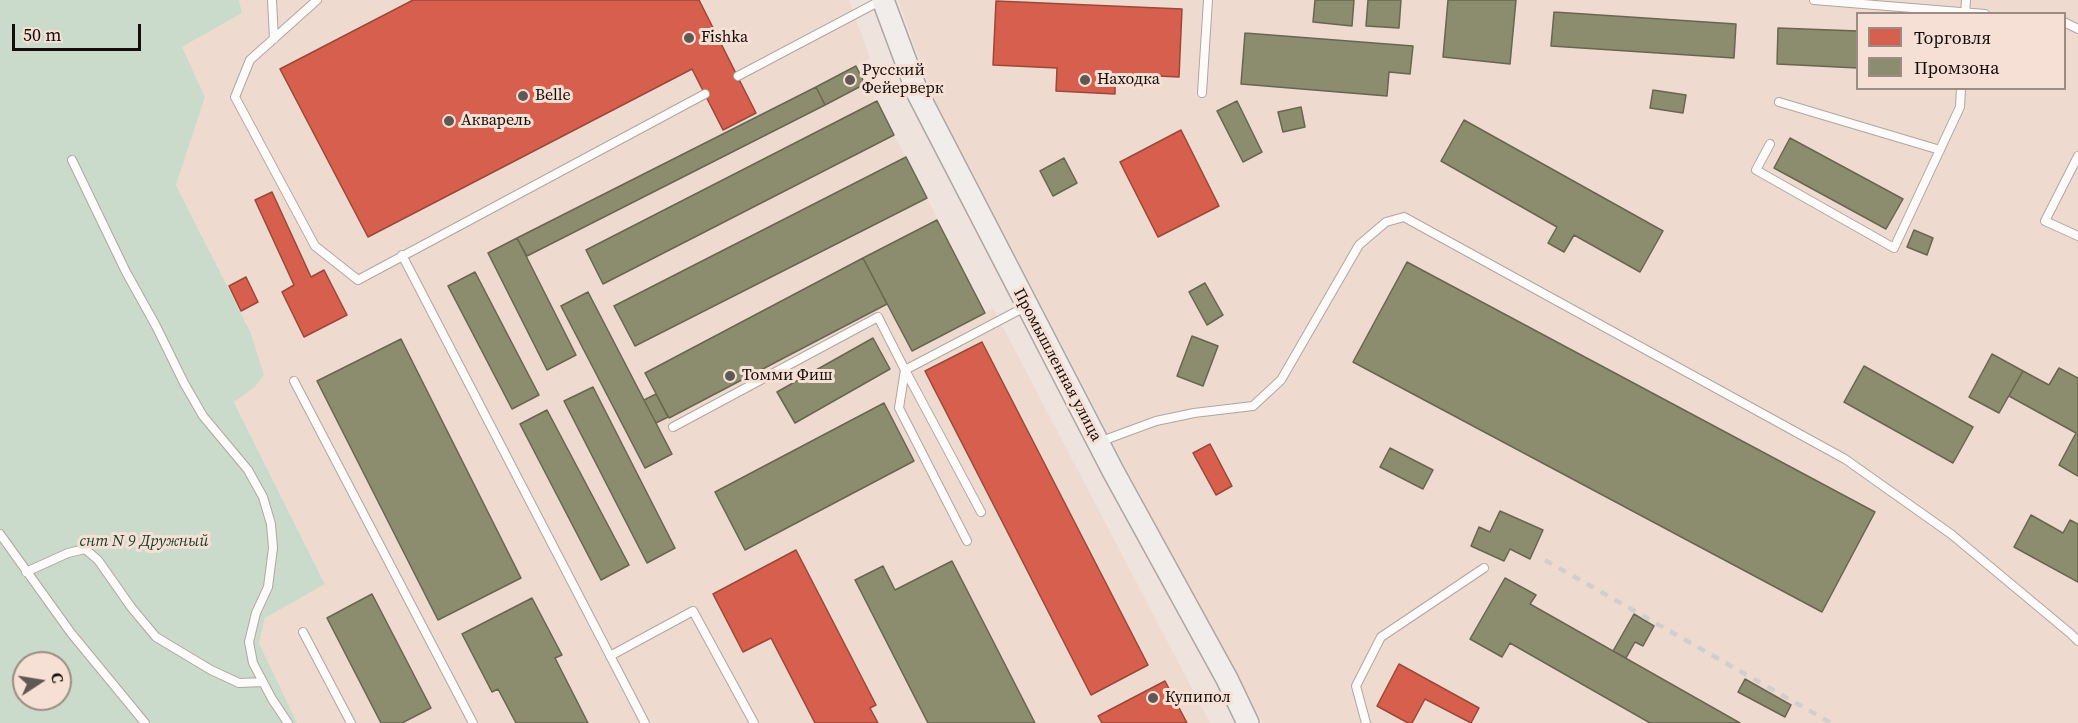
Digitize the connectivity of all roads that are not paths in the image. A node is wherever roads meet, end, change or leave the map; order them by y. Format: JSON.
{"nodes":[{"id":1,"x":272,"y":0,"type":"edge"},
{"id":2,"x":317,"y":0,"type":"edge"},
{"id":3,"x":882,"y":0,"type":"edge"},
{"id":4,"x":1208,"y":0,"type":"edge"},
{"id":5,"x":1814,"y":0,"type":"edge"},
{"id":6,"x":1953,"y":12,"type":"edge"},
{"id":7,"x":274,"y":39,"type":"junction"},
{"id":8,"x":738,"y":76,"type":"dead end"},
{"id":9,"x":1961,"y":90,"type":"edge"},
{"id":10,"x":1202,"y":93,"type":"dead end"},
{"id":11,"x":705,"y":94,"type":"dead end"},
{"id":12,"x":1779,"y":102,"type":"dead end"},
{"id":13,"x":1770,"y":144,"type":"dead end"},
{"id":14,"x":1940,"y":150,"type":"junction"},
{"id":15,"x":2078,"y":156,"type":"edge"},
{"id":16,"x":72,"y":160,"type":"dead end"},
{"id":17,"x":2078,"y":236,"type":"edge"},
{"id":18,"x":402,"y":255,"type":"junction"},
{"id":19,"x":1026,"y":307,"type":"junction"},
{"id":20,"x":905,"y":370,"type":"junction"},
{"id":21,"x":294,"y":381,"type":"dead end"},
{"id":22,"x":673,"y":427,"type":"dead end"},
{"id":23,"x":1098,"y":443,"type":"junction"},
{"id":24,"x":981,"y":512,"type":"dead end"},
{"id":25,"x":0,"y":534,"type":"edge"},
{"id":26,"x":966,"y":541,"type":"dead end"},
{"id":27,"x":1484,"y":568,"type":"dead end"},
{"id":28,"x":26,"y":572,"type":"junction"},
{"id":29,"x":303,"y":632,"type":"dead end"},
{"id":30,"x":2078,"y":641,"type":"edge"},
{"id":31,"x":610,"y":656,"type":"junction"},
{"id":32,"x":263,"y":682,"type":"junction"},
{"id":33,"x":145,"y":723,"type":"edge"},
{"id":34,"x":288,"y":723,"type":"edge"},
{"id":35,"x":351,"y":723,"type":"edge"},
{"id":36,"x":474,"y":723,"type":"edge"},
{"id":37,"x":645,"y":723,"type":"edge"},
{"id":38,"x":754,"y":723,"type":"edge"},
{"id":39,"x":1248,"y":723,"type":"edge"},
{"id":40,"x":1366,"y":723,"type":"edge"}],
"edges":[{"from":1,"to":7,"type":"lane"},
{"from":2,"to":7,"type":"lane"},
{"from":3,"to":8,"type":"lane"},
{"from":3,"to":19,"type":"main road","name":"Промышленная улица"},
{"from":4,"to":10,"type":"lane"},
{"from":5,"to":6,"type":"lane"},
{"from":7,"to":18,"type":"lane"},
{"from":9,"to":14,"type":"lane"},
{"from":11,"to":18,"type":"lane"},
{"from":12,"to":14,"type":"lane"},
{"from":13,"to":14,"type":"lane"},
{"from":15,"to":17,"type":"lane"},
{"from":16,"to":32,"type":"lane"},
{"from":18,"to":31,"type":"lane"},
{"from":19,"to":20,"type":"lane"},
{"from":19,"to":23,"type":"main road","name":"Промышленная улица"},
{"from":20,"to":22,"type":"lane"},
{"from":20,"to":24,"type":"lane"},
{"from":20,"to":26,"type":"lane"},
{"from":21,"to":36,"type":"lane"},
{"from":23,"to":30,"type":"lane"},
{"from":23,"to":39,"type":"main road","name":"Промышленная улица"},
{"from":25,"to":28,"type":"lane"},
{"from":27,"to":40,"type":"lane"},
{"from":28,"to":32,"type":"lane"},
{"from":28,"to":33,"type":"lane"},
{"from":29,"to":35,"type":"lane"},
{"from":31,"to":37,"type":"lane"},
{"from":31,"to":38,"type":"lane"},
{"from":32,"to":34,"type":"lane"}]}
